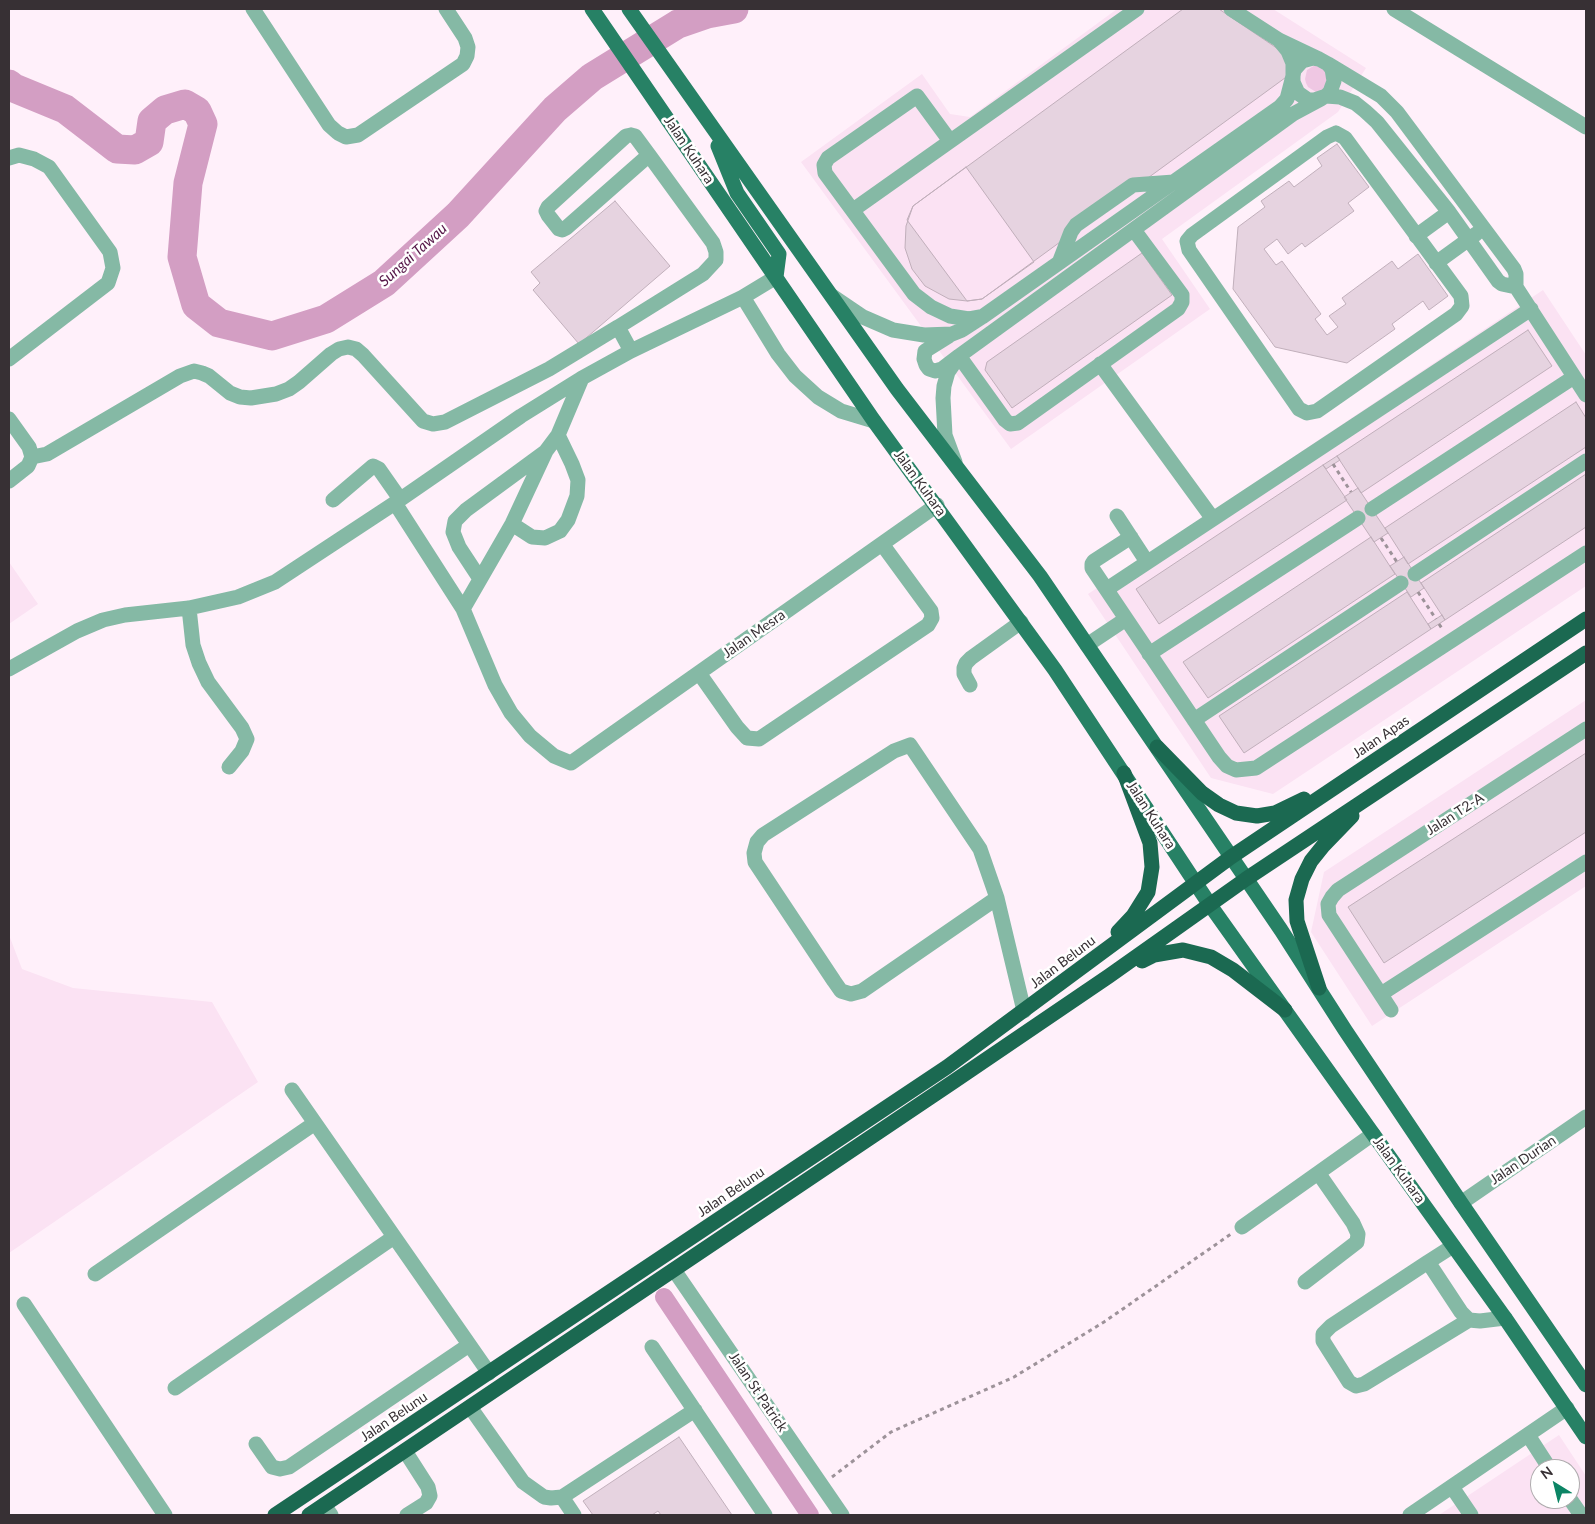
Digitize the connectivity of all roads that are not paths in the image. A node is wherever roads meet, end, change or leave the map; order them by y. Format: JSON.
{"nodes":[{"id":1,"x":253,"y":9,"type":"edge"},
{"id":2,"x":446,"y":9,"type":"edge"},
{"id":3,"x":592,"y":9,"type":"edge"},
{"id":4,"x":629,"y":9,"type":"edge"},
{"id":5,"x":1137,"y":9,"type":"edge"},
{"id":6,"x":1231,"y":9,"type":"edge"},
{"id":7,"x":1394,"y":9,"type":"edge"},
{"id":8,"x":1279,"y":40,"type":"junction"},
{"id":9,"x":1324,"y":62,"type":"junction"},
{"id":10,"x":1293,"y":76,"type":"junction"},
{"id":11,"x":1323,"y":97,"type":"junction"},
{"id":12,"x":708,"y":119,"type":"junction"},
{"id":13,"x":1586,"y":127,"type":"edge"},
{"id":14,"x":950,"y":141,"type":"junction"},
{"id":15,"x":649,"y":155,"type":"junction"},
{"id":16,"x":9,"y":158,"type":"edge"},
{"id":17,"x":1175,"y":182,"type":"junction"},
{"id":18,"x":853,"y":210,"type":"junction"},
{"id":19,"x":1449,"y":212,"type":"junction"},
{"id":20,"x":1484,"y":229,"type":"junction"},
{"id":21,"x":1134,"y":230,"type":"junction"},
{"id":22,"x":1416,"y":236,"type":"junction"},
{"id":23,"x":1468,"y":240,"type":"junction"},
{"id":24,"x":1436,"y":263,"type":"junction"},
{"id":25,"x":1058,"y":264,"type":"junction"},
{"id":26,"x":776,"y":278,"type":"junction"},
{"id":27,"x":1516,"y":287,"type":"junction"},
{"id":28,"x":831,"y":296,"type":"junction"},
{"id":29,"x":743,"y":297,"type":"junction"},
{"id":30,"x":1531,"y":310,"type":"junction"},
{"id":31,"x":982,"y":317,"type":"junction"},
{"id":32,"x":618,"y":328,"type":"junction"},
{"id":33,"x":952,"y":334,"type":"junction"},
{"id":34,"x":631,"y":351,"type":"junction"},
{"id":35,"x":959,"y":356,"type":"junction"},
{"id":36,"x":9,"y":359,"type":"edge"},
{"id":37,"x":1100,"y":364,"type":"junction"},
{"id":38,"x":1574,"y":377,"type":"junction"},
{"id":39,"x":582,"y":378,"type":"junction"},
{"id":40,"x":1586,"y":395,"type":"edge"},
{"id":41,"x":9,"y":419,"type":"edge"},
{"id":42,"x":874,"y":421,"type":"junction"},
{"id":43,"x":558,"y":434,"type":"junction"},
{"id":44,"x":546,"y":451,"type":"junction"},
{"id":45,"x":32,"y":457,"type":"junction"},
{"id":46,"x":1586,"y":461,"type":"edge"},
{"id":47,"x":957,"y":467,"type":"junction"},
{"id":48,"x":9,"y":481,"type":"edge"},
{"id":49,"x":333,"y":500,"type":"dead end"},
{"id":50,"x":398,"y":501,"type":"junction"},
{"id":51,"x":936,"y":505,"type":"junction"},
{"id":52,"x":1372,"y":509,"type":"dead end"},
{"id":53,"x":1117,"y":516,"type":"dead end"},
{"id":54,"x":1358,"y":518,"type":"dead end"},
{"id":55,"x":1212,"y":519,"type":"junction"},
{"id":56,"x":512,"y":524,"type":"junction"},
{"id":57,"x":1130,"y":537,"type":"junction"},
{"id":58,"x":882,"y":544,"type":"junction"},
{"id":59,"x":1586,"y":553,"type":"edge"},
{"id":60,"x":1148,"y":562,"type":"junction"},
{"id":61,"x":1415,"y":574,"type":"dead end"},
{"id":62,"x":480,"y":579,"type":"junction"},
{"id":63,"x":1401,"y":583,"type":"dead end"},
{"id":64,"x":1107,"y":589,"type":"junction"},
{"id":65,"x":189,"y":608,"type":"junction"},
{"id":66,"x":463,"y":609,"type":"junction"},
{"id":67,"x":1126,"y":619,"type":"junction"},
{"id":68,"x":1586,"y":619,"type":"edge"},
{"id":69,"x":1021,"y":622,"type":"junction"},
{"id":70,"x":1087,"y":645,"type":"junction"},
{"id":71,"x":1586,"y":653,"type":"edge"},
{"id":72,"x":1149,"y":654,"type":"junction"},
{"id":73,"x":9,"y":669,"type":"edge"},
{"id":74,"x":699,"y":673,"type":"junction"},
{"id":75,"x":970,"y":685,"type":"dead end"},
{"id":76,"x":1194,"y":720,"type":"junction"},
{"id":77,"x":1586,"y":728,"type":"edge"},
{"id":78,"x":1156,"y":747,"type":"junction"},
{"id":79,"x":229,"y":767,"type":"dead end"},
{"id":80,"x":1359,"y":771,"type":"junction"},
{"id":81,"x":1124,"y":772,"type":"junction"},
{"id":82,"x":1374,"y":794,"type":"junction"},
{"id":83,"x":1231,"y":857,"type":"junction"},
{"id":84,"x":1586,"y":862,"type":"edge"},
{"id":85,"x":1246,"y":879,"type":"junction"},
{"id":86,"x":1196,"y":883,"type":"junction"},
{"id":87,"x":996,"y":898,"type":"junction"},
{"id":88,"x":1210,"y":905,"type":"junction"},
{"id":89,"x":1095,"y":957,"type":"junction"},
{"id":90,"x":1109,"y":976,"type":"junction"},
{"id":91,"x":1319,"y":988,"type":"junction"},
{"id":92,"x":1381,"y":994,"type":"junction"},
{"id":93,"x":1285,"y":1010,"type":"junction"},
{"id":94,"x":1391,"y":1010,"type":"dead end"},
{"id":95,"x":1024,"y":1011,"type":"junction"},
{"id":96,"x":292,"y":1090,"type":"dead end"},
{"id":97,"x":1586,"y":1118,"type":"edge"},
{"id":98,"x":315,"y":1123,"type":"junction"},
{"id":99,"x":1373,"y":1134,"type":"junction"},
{"id":100,"x":1319,"y":1174,"type":"junction"},
{"id":101,"x":1461,"y":1203,"type":"junction"},
{"id":102,"x":1242,"y":1227,"type":"road end"},
{"id":103,"x":394,"y":1237,"type":"junction"},
{"id":104,"x":1453,"y":1246,"type":"junction"},
{"id":105,"x":1428,"y":1262,"type":"junction"},
{"id":106,"x":674,"y":1270,"type":"junction"},
{"id":107,"x":95,"y":1274,"type":"dead end"},
{"id":108,"x":1305,"y":1282,"type":"dead end"},
{"id":109,"x":24,"y":1304,"type":"dead end"},
{"id":110,"x":1505,"y":1318,"type":"junction"},
{"id":111,"x":1468,"y":1320,"type":"junction"},
{"id":112,"x":469,"y":1345,"type":"junction"},
{"id":113,"x":652,"y":1347,"type":"dead end"},
{"id":114,"x":489,"y":1373,"type":"junction"},
{"id":115,"x":1584,"y":1378,"type":"edge"},
{"id":116,"x":175,"y":1388,"type":"dead end"},
{"id":117,"x":470,"y":1407,"type":"junction"},
{"id":118,"x":1567,"y":1408,"type":"junction"},
{"id":119,"x":694,"y":1410,"type":"junction"},
{"id":120,"x":1528,"y":1435,"type":"junction"},
{"id":121,"x":1586,"y":1437,"type":"edge"},
{"id":122,"x":256,"y":1444,"type":"dead end"},
{"id":123,"x":405,"y":1451,"type":"junction"},
{"id":124,"x":1544,"y":1459,"type":"edge"},
{"id":125,"x":1452,"y":1487,"type":"junction"},
{"id":126,"x":562,"y":1497,"type":"junction"},
{"id":127,"x":328,"y":1510,"type":"edge"},
{"id":128,"x":165,"y":1515,"type":"edge"},
{"id":129,"x":275,"y":1515,"type":"edge"},
{"id":130,"x":309,"y":1515,"type":"edge"},
{"id":131,"x":407,"y":1515,"type":"edge"},
{"id":132,"x":574,"y":1515,"type":"edge"},
{"id":133,"x":765,"y":1515,"type":"edge"},
{"id":134,"x":842,"y":1515,"type":"edge"},
{"id":135,"x":1410,"y":1515,"type":"edge"},
{"id":136,"x":1471,"y":1515,"type":"edge"}],
"edges":[{"from":1,"to":2,"type":"street"},
{"from":3,"to":26,"type":"main road","name":"Jalan Kuhara"},
{"from":4,"to":12,"type":"main road"},
{"from":5,"to":14,"type":"street"},
{"from":6,"to":8,"type":"street"},
{"from":7,"to":13,"type":"street"},
{"from":8,"to":9,"type":"street"},
{"from":8,"to":10,"type":"street"},
{"from":9,"to":10,"type":"street"},
{"from":9,"to":11,"type":"street"},
{"from":9,"to":20,"type":"street"},
{"from":10,"to":11,"type":"street"},
{"from":10,"to":17,"type":"street"},
{"from":11,"to":19,"type":"street"},
{"from":11,"to":21,"type":"street"},
{"from":12,"to":26,"type":"main road"},
{"from":12,"to":28,"type":"main road"},
{"from":14,"to":18,"type":"street"},
{"from":14,"to":18,"type":"street"},
{"from":15,"to":15,"type":"street"},
{"from":15,"to":32,"type":"street"},
{"from":16,"to":36,"type":"street"},
{"from":17,"to":25,"type":"street"},
{"from":17,"to":25,"type":"street"},
{"from":18,"to":31,"type":"street"},
{"from":19,"to":22,"type":"street"},
{"from":19,"to":23,"type":"street"},
{"from":20,"to":23,"type":"street"},
{"from":20,"to":27,"type":"street"},
{"from":21,"to":35,"type":"street"},
{"from":21,"to":37,"type":"street"},
{"from":22,"to":24,"type":"street"},
{"from":22,"to":24,"type":"street"},
{"from":23,"to":24,"type":"street"},
{"from":23,"to":27,"type":"street"},
{"from":25,"to":31,"type":"street"},
{"from":26,"to":29,"type":"street"},
{"from":26,"to":42,"type":"main road","name":"Jalan Kuhara"},
{"from":27,"to":30,"type":"street"},
{"from":28,"to":33,"type":"street"},
{"from":28,"to":47,"type":"main road"},
{"from":29,"to":34,"type":"street"},
{"from":29,"to":42,"type":"street"},
{"from":30,"to":38,"type":"street"},
{"from":30,"to":55,"type":"street"},
{"from":31,"to":33,"type":"street"},
{"from":32,"to":34,"type":"street"},
{"from":32,"to":45,"type":"street"},
{"from":33,"to":35,"type":"street"},
{"from":34,"to":39,"type":"street"},
{"from":35,"to":37,"type":"street"},
{"from":35,"to":47,"type":"street"},
{"from":37,"to":55,"type":"street"},
{"from":38,"to":40,"type":"street"},
{"from":38,"to":52,"type":"street"},
{"from":39,"to":43,"type":"street"},
{"from":39,"to":50,"type":"street"},
{"from":41,"to":45,"type":"street"},
{"from":42,"to":51,"type":"main road","name":"Jalan Kuhara"},
{"from":43,"to":44,"type":"street"},
{"from":43,"to":56,"type":"street"},
{"from":44,"to":56,"type":"street"},
{"from":44,"to":62,"type":"street"},
{"from":45,"to":48,"type":"street"},
{"from":46,"to":61,"type":"street"},
{"from":47,"to":70,"type":"main road"},
{"from":49,"to":50,"type":"street"},
{"from":50,"to":65,"type":"street"},
{"from":50,"to":66,"type":"street"},
{"from":51,"to":58,"type":"street","name":"Jalan Mesra"},
{"from":51,"to":69,"type":"main road","name":"Jalan Kuhara"},
{"from":53,"to":57,"type":"street"},
{"from":54,"to":72,"type":"street"},
{"from":55,"to":60,"type":"street"},
{"from":56,"to":62,"type":"street"},
{"from":57,"to":60,"type":"street"},
{"from":57,"to":64,"type":"street"},
{"from":58,"to":74,"type":"street","name":"Jalan Mesra"},
{"from":58,"to":74,"type":"street"},
{"from":59,"to":76,"type":"street"},
{"from":60,"to":64,"type":"street"},
{"from":62,"to":66,"type":"street"},
{"from":63,"to":76,"type":"street"},
{"from":64,"to":67,"type":"street"},
{"from":65,"to":73,"type":"street"},
{"from":65,"to":79,"type":"street"},
{"from":66,"to":74,"type":"street","name":"Jalan Mesra"},
{"from":67,"to":70,"type":"street"},
{"from":67,"to":72,"type":"street"},
{"from":68,"to":80,"type":"highway","name":"Jalan Apas"},
{"from":69,"to":75,"type":"street"},
{"from":69,"to":81,"type":"main road","name":"Jalan Kuhara"},
{"from":70,"to":78,"type":"main road"},
{"from":71,"to":82,"type":"highway"},
{"from":72,"to":76,"type":"street"},
{"from":77,"to":92,"type":"street","name":"Jalan T2-A"},
{"from":78,"to":80,"type":"highway"},
{"from":78,"to":83,"type":"main road"},
{"from":80,"to":83,"type":"highway","name":"Jalan Apas"},
{"from":81,"to":86,"type":"main road","name":"Jalan Kuhara"},
{"from":81,"to":89,"type":"highway"},
{"from":82,"to":85,"type":"highway"},
{"from":82,"to":91,"type":"highway"},
{"from":83,"to":85,"type":"main road"},
{"from":83,"to":86,"type":"highway","name":"Jalan Apas"},
{"from":84,"to":92,"type":"street"},
{"from":85,"to":88,"type":"highway"},
{"from":85,"to":91,"type":"main road"},
{"from":86,"to":88,"type":"main road","name":"Jalan Kuhara"},
{"from":86,"to":89,"type":"highway","name":"Jalan Belunu"},
{"from":87,"to":87,"type":"street"},
{"from":87,"to":95,"type":"street"},
{"from":88,"to":90,"type":"highway"},
{"from":88,"to":93,"type":"main road","name":"Jalan Kuhara"},
{"from":89,"to":95,"type":"highway","name":"Jalan Belunu"},
{"from":90,"to":93,"type":"highway"},
{"from":90,"to":106,"type":"highway"},
{"from":91,"to":101,"type":"main road"},
{"from":92,"to":94,"type":"street"},
{"from":93,"to":99,"type":"main road","name":"Jalan Kuhara"},
{"from":95,"to":114,"type":"highway","name":"Jalan Belunu"},
{"from":96,"to":98,"type":"street"},
{"from":97,"to":101,"type":"street","name":"Jalan Durian"},
{"from":98,"to":103,"type":"street"},
{"from":98,"to":107,"type":"street"},
{"from":99,"to":100,"type":"street"},
{"from":99,"to":104,"type":"main road","name":"Jalan Kuhara"},
{"from":100,"to":102,"type":"street"},
{"from":100,"to":108,"type":"street"},
{"from":101,"to":115,"type":"main road"},
{"from":103,"to":112,"type":"street"},
{"from":103,"to":116,"type":"street"},
{"from":104,"to":105,"type":"street"},
{"from":104,"to":110,"type":"main road","name":"Jalan Kuhara"},
{"from":105,"to":111,"type":"street"},
{"from":105,"to":111,"type":"street"},
{"from":106,"to":117,"type":"highway"},
{"from":106,"to":134,"type":"street","name":"Jalan St Patrick"},
{"from":109,"to":128,"type":"street"},
{"from":110,"to":111,"type":"street"},
{"from":110,"to":118,"type":"main road","name":"Jalan Kuhara"},
{"from":112,"to":114,"type":"street"},
{"from":112,"to":122,"type":"street"},
{"from":113,"to":119,"type":"street"},
{"from":114,"to":129,"type":"highway","name":"Jalan Belunu"},
{"from":117,"to":123,"type":"highway"},
{"from":117,"to":126,"type":"street"},
{"from":118,"to":120,"type":"street"},
{"from":118,"to":121,"type":"main road","name":"Jalan Kuhara"},
{"from":119,"to":126,"type":"street"},
{"from":119,"to":133,"type":"street"},
{"from":120,"to":124,"type":"street"},
{"from":120,"to":125,"type":"street"},
{"from":123,"to":127,"type":"highway"},
{"from":123,"to":131,"type":"street"},
{"from":125,"to":135,"type":"street"},
{"from":125,"to":136,"type":"street"},
{"from":126,"to":132,"type":"street"},
{"from":127,"to":130,"type":"highway"}]}
